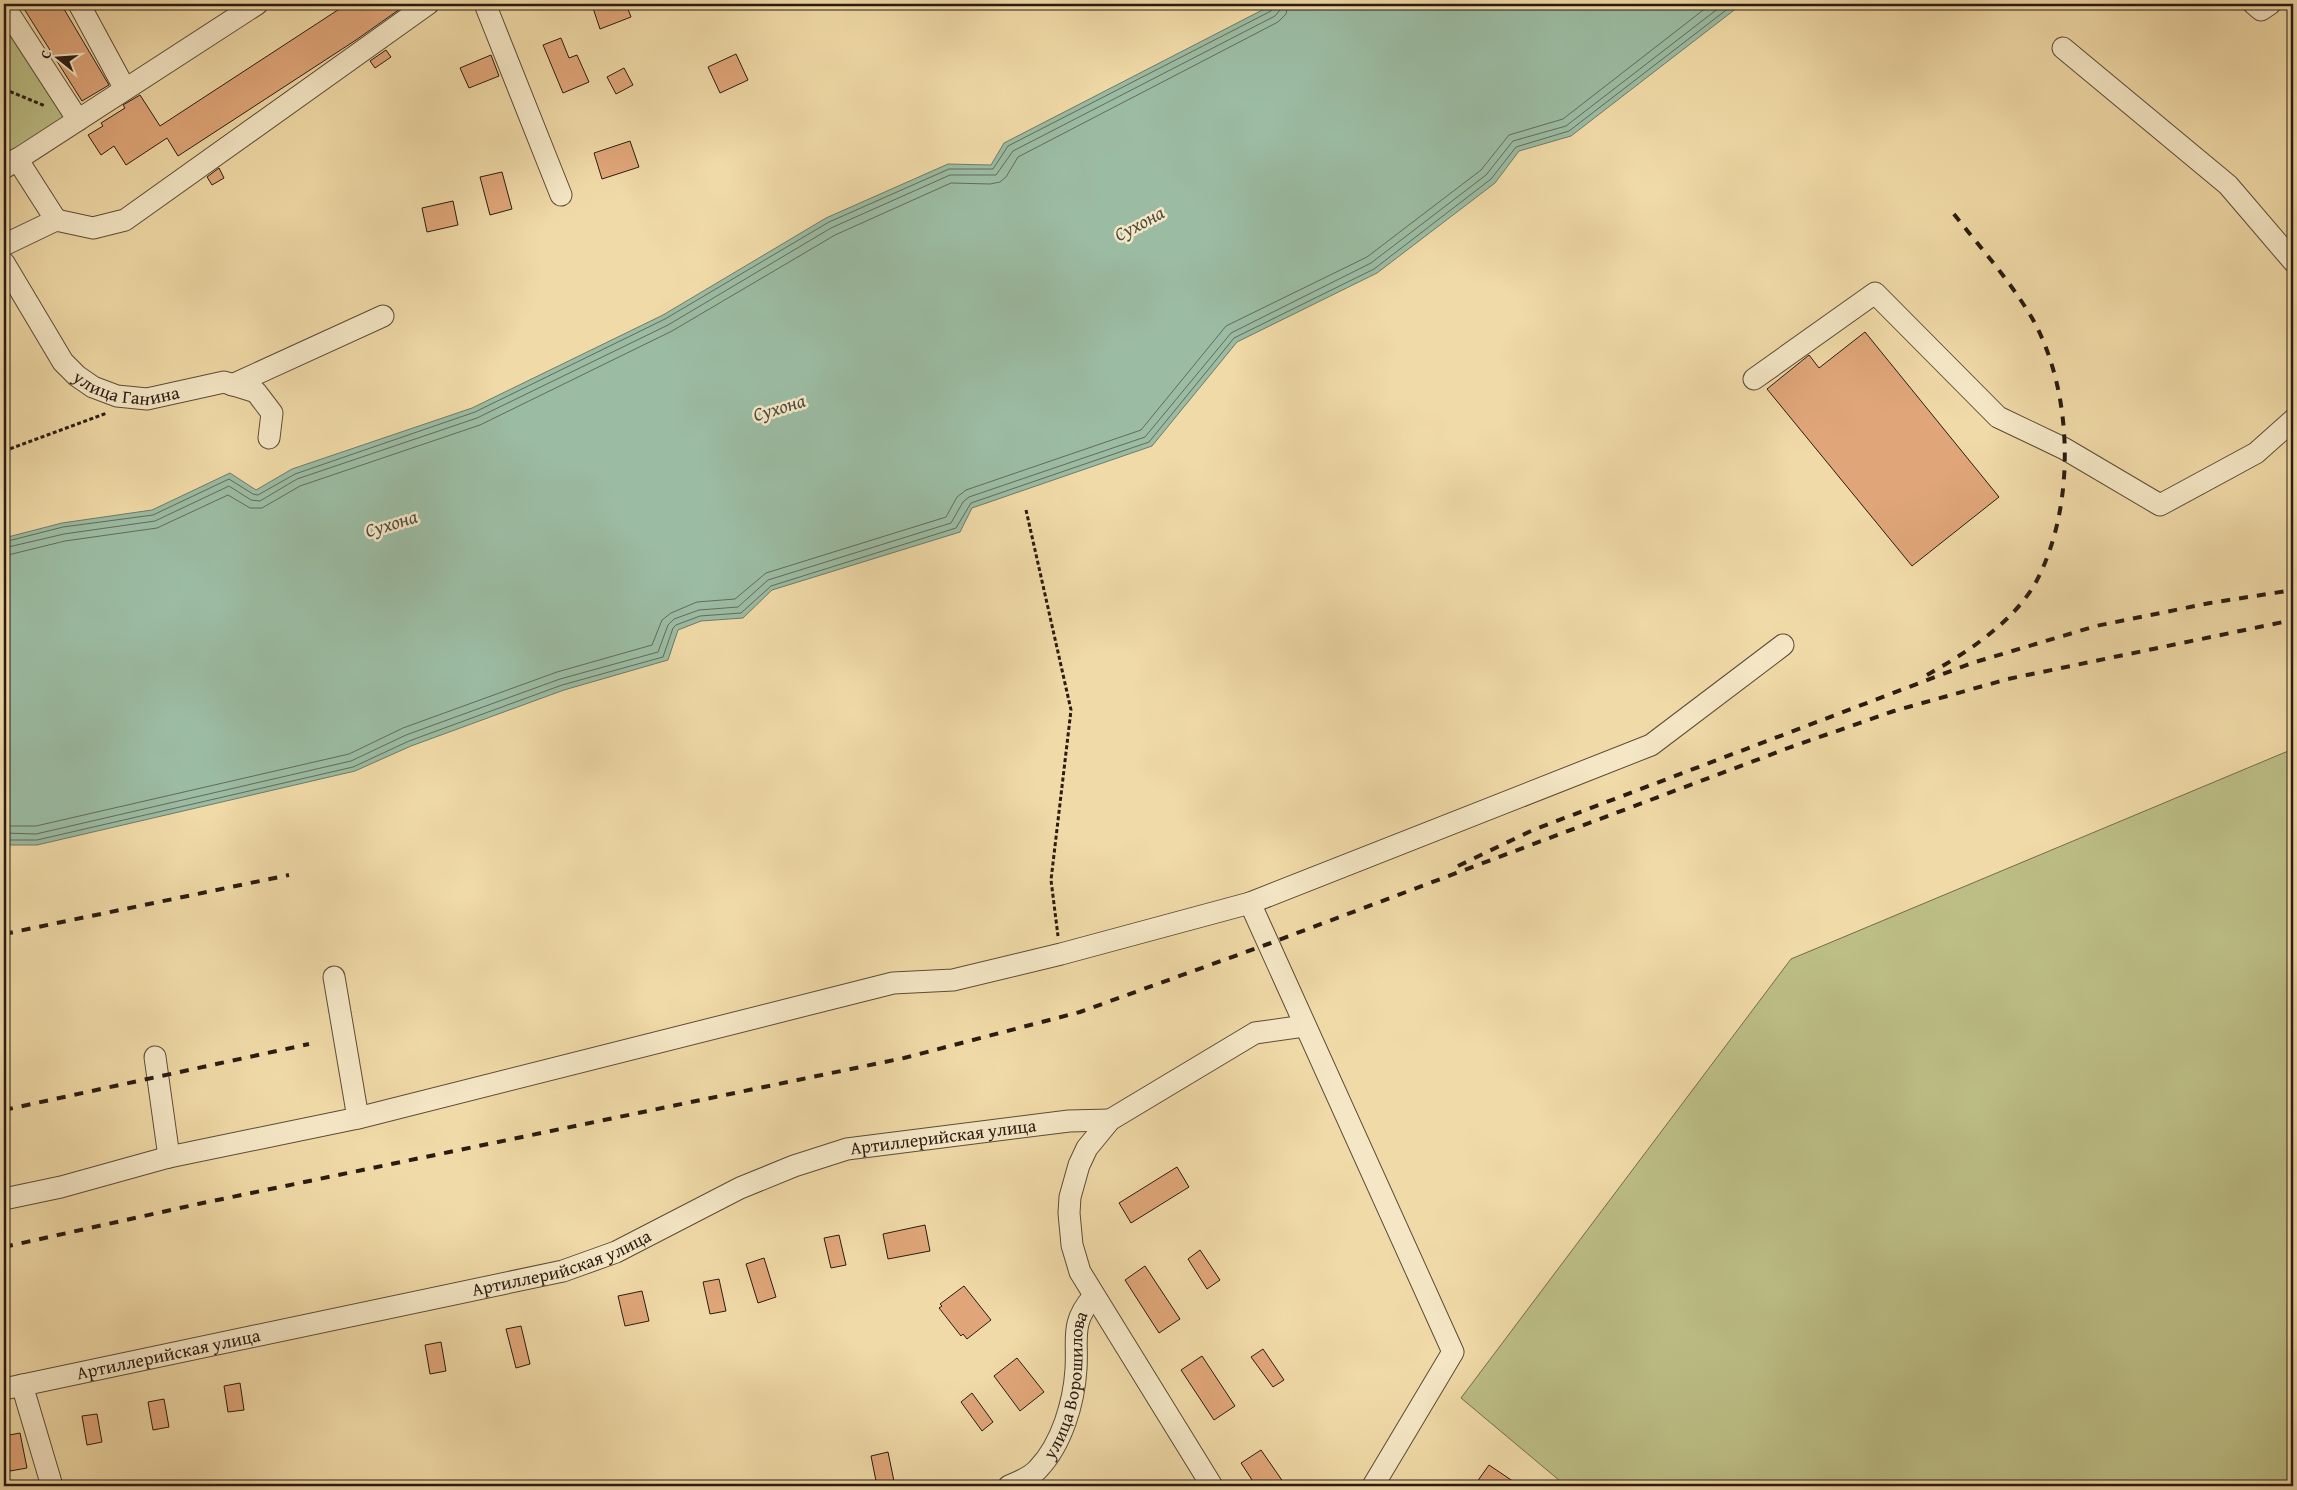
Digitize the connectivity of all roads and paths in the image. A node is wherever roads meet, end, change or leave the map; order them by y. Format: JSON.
{"nodes":[{"id":1,"x":79,"y":4,"type":"edge"},
{"id":2,"x":257,"y":4,"type":"edge"},
{"id":3,"x":428,"y":4,"type":"edge"},
{"id":4,"x":485,"y":4,"type":"edge"},
{"id":5,"x":4,"y":6,"type":"edge"},
{"id":6,"x":2063,"y":48,"type":"dead end"},
{"id":7,"x":4,"y":88,"type":"edge"},
{"id":8,"x":125,"y":90,"type":"junction"},
{"id":9,"x":78,"y":120,"type":"junction"},
{"id":10,"x":11,"y":163,"type":"edge"},
{"id":11,"x":561,"y":195,"type":"dead end"},
{"id":12,"x":56,"y":220,"type":"junction"},
{"id":13,"x":4,"y":245,"type":"edge"},
{"id":14,"x":2293,"y":261,"type":"edge"},
{"id":15,"x":4,"y":263,"type":"edge"},
{"id":16,"x":383,"y":316,"type":"dead end"},
{"id":17,"x":1754,"y":379,"type":"dead end"},
{"id":18,"x":232,"y":385,"type":"junction"},
{"id":19,"x":111,"y":412,"type":"dead end"},
{"id":20,"x":2293,"y":420,"type":"edge"},
{"id":21,"x":269,"y":438,"type":"dead end"},
{"id":22,"x":4,"y":451,"type":"edge"},
{"id":23,"x":1026,"y":510,"type":"dead end"},
{"id":24,"x":1783,"y":645,"type":"dead end"},
{"id":25,"x":1250,"y":903,"type":"junction"},
{"id":26,"x":1061,"y":954,"type":"junction"},
{"id":27,"x":334,"y":977,"type":"dead end"},
{"id":28,"x":1304,"y":1026,"type":"junction"},
{"id":29,"x":155,"y":1057,"type":"dead end"},
{"id":30,"x":358,"y":1118,"type":"junction"},
{"id":31,"x":1110,"y":1120,"type":"junction"},
{"id":32,"x":169,"y":1157,"type":"junction"},
{"id":33,"x":4,"y":1199,"type":"edge"},
{"id":34,"x":1093,"y":1297,"type":"junction"},
{"id":35,"x":13,"y":1387,"type":"edge"},
{"id":36,"x":52,"y":1486,"type":"edge"},
{"id":37,"x":1009,"y":1486,"type":"edge"},
{"id":38,"x":1212,"y":1486,"type":"edge"},
{"id":39,"x":1373,"y":1486,"type":"edge"}],
"edges":[{"from":1,"to":8,"type":"street"},
{"from":2,"to":8,"type":"street"},
{"from":3,"to":12,"type":"street"},
{"from":4,"to":11,"type":"street"},
{"from":5,"to":9,"type":"street"},
{"from":6,"to":14,"type":"street"},
{"from":7,"to":9,"type":"path"},
{"from":8,"to":9,"type":"street"},
{"from":9,"to":10,"type":"street"},
{"from":10,"to":12,"type":"street"},
{"from":12,"to":13,"type":"street"},
{"from":15,"to":18,"type":"street","name":"улица Ганина"},
{"from":16,"to":18,"type":"street"},
{"from":17,"to":20,"type":"street"},
{"from":18,"to":21,"type":"street","name":"улица Ганина"},
{"from":19,"to":22,"type":"path"},
{"from":23,"to":26,"type":"path"},
{"from":24,"to":25,"type":"street"},
{"from":25,"to":26,"type":"street"},
{"from":25,"to":28,"type":"street"},
{"from":26,"to":30,"type":"street"},
{"from":27,"to":30,"type":"street"},
{"from":28,"to":31,"type":"street","name":"Артиллерийская улица"},
{"from":28,"to":39,"type":"street"},
{"from":29,"to":32,"type":"street"},
{"from":30,"to":32,"type":"street"},
{"from":31,"to":34,"type":"street","name":"Артиллерийская улица"},
{"from":31,"to":35,"type":"street","name":"Артиллерийская улица"},
{"from":32,"to":33,"type":"street"},
{"from":34,"to":37,"type":"street","name":"улица Ворошилова"},
{"from":34,"to":38,"type":"street","name":"Артиллерийская улица"},
{"from":35,"to":36,"type":"street"}]}
